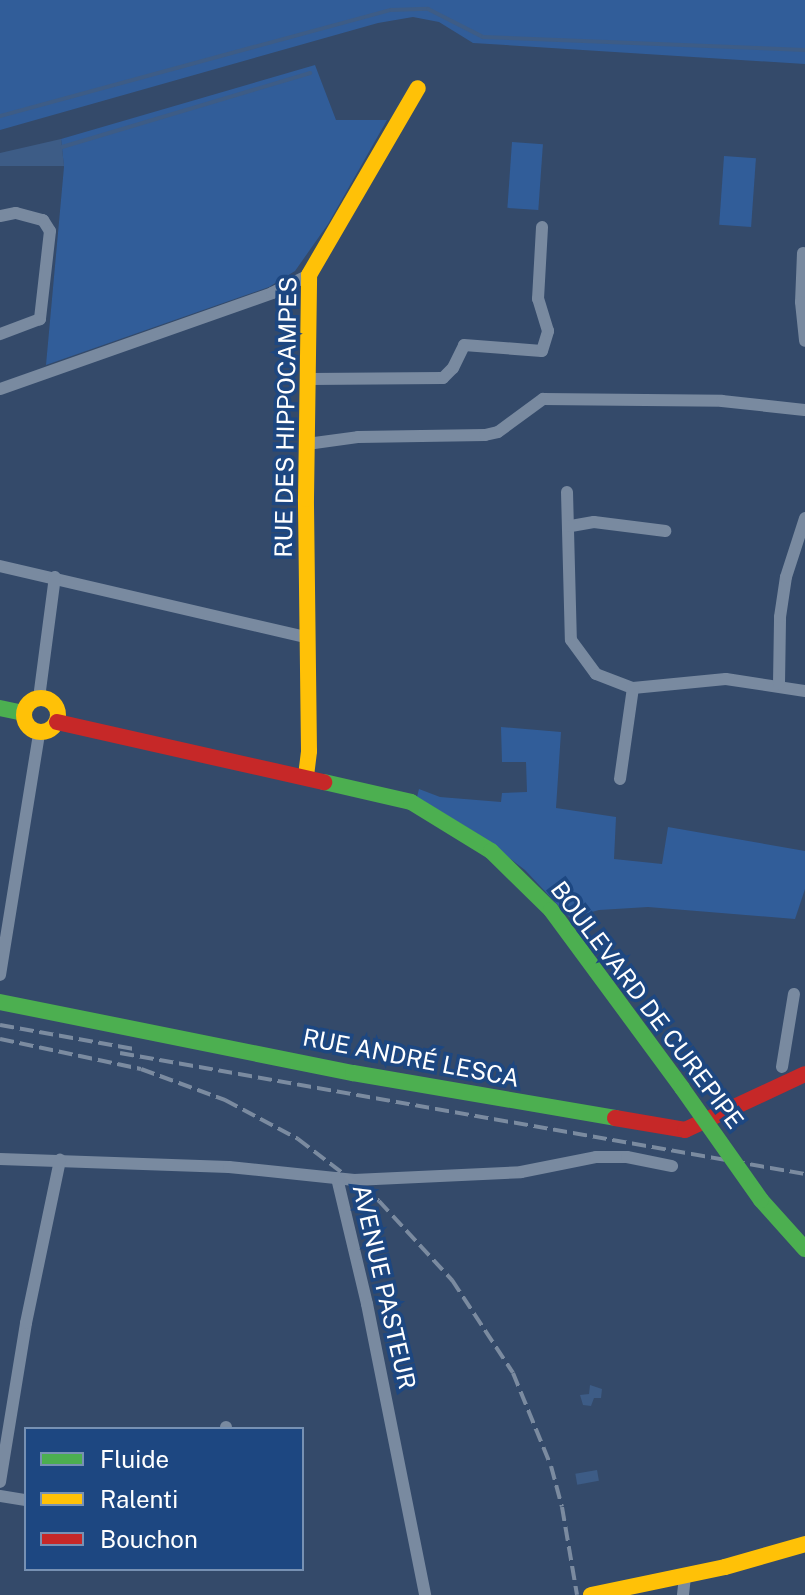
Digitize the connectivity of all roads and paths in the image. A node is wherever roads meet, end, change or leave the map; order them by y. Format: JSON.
{"nodes":[{"id":1,"x":418,"y":88,"type":"dead end"},
{"id":2,"x":0,"y":216,"type":"edge"},
{"id":3,"x":542,"y":227,"type":"dead end"},
{"id":4,"x":803,"y":253,"type":"edge"},
{"id":5,"x":309,"y":275,"type":"junction"},
{"id":6,"x":804,"y":277,"type":"edge"},
{"id":7,"x":0,"y":334,"type":"edge"},
{"id":8,"x":805,"y":341,"type":"edge"},
{"id":9,"x":310,"y":379,"type":"junction"},
{"id":10,"x":0,"y":389,"type":"edge"},
{"id":11,"x":805,"y":410,"type":"edge"},
{"id":12,"x":307,"y":444,"type":"junction"},
{"id":13,"x":567,"y":492,"type":"dead end"},
{"id":14,"x":805,"y":518,"type":"edge"},
{"id":15,"x":571,"y":526,"type":"junction"},
{"id":16,"x":665,"y":531,"type":"dead end"},
{"id":17,"x":0,"y":566,"type":"edge"},
{"id":18,"x":55,"y":577,"type":"junction"},
{"id":19,"x":306,"y":637,"type":"junction"},
{"id":20,"x":779,"y":684,"type":"junction"},
{"id":21,"x":633,"y":688,"type":"junction"},
{"id":22,"x":805,"y":691,"type":"edge"},
{"id":23,"x":39,"y":698,"type":"junction"},
{"id":24,"x":0,"y":708,"type":"edge"},
{"id":25,"x":23,"y":713,"type":"junction"},
{"id":26,"x":57,"y":722,"type":"junction"},
{"id":27,"x":39,"y":733,"type":"junction"},
{"id":28,"x":306,"y":776,"type":"junction"},
{"id":29,"x":620,"y":779,"type":"dead end"},
{"id":30,"x":0,"y":975,"type":"edge"},
{"id":31,"x":794,"y":994,"type":"dead end"},
{"id":32,"x":0,"y":1002,"type":"edge"},
{"id":33,"x":782,"y":1067,"type":"dead end"},
{"id":34,"x":805,"y":1074,"type":"edge"},
{"id":35,"x":0,"y":1159,"type":"edge"},
{"id":36,"x":60,"y":1160,"type":"junction"},
{"id":37,"x":672,"y":1166,"type":"dead end"},
{"id":38,"x":337,"y":1178,"type":"junction"},
{"id":39,"x":805,"y":1249,"type":"edge"},
{"id":40,"x":0,"y":1482,"type":"edge"},
{"id":41,"x":0,"y":1496,"type":"edge"},
{"id":42,"x":24,"y":1500,"type":"edge"},
{"id":43,"x":805,"y":1544,"type":"edge"},
{"id":44,"x":685,"y":1575,"type":"junction"},
{"id":45,"x":601,"y":1594,"type":"edge"},
{"id":46,"x":425,"y":1595,"type":"edge"},
{"id":47,"x":683,"y":1595,"type":"edge"}],
"edges":[{"from":1,"to":5,"type":"street","name":"RUE DES HIPPOCAMPES"},
{"from":2,"to":7,"type":"street"},
{"from":3,"to":9,"type":"street"},
{"from":4,"to":6,"type":"street"},
{"from":5,"to":9,"type":"street","name":"RUE DES HIPPOCAMPES"},
{"from":5,"to":10,"type":"street"},
{"from":6,"to":8,"type":"street"},
{"from":9,"to":12,"type":"street","name":"RUE DES HIPPOCAMPES"},
{"from":11,"to":12,"type":"street"},
{"from":12,"to":19,"type":"street","name":"RUE DES HIPPOCAMPES"},
{"from":13,"to":15,"type":"street"},
{"from":14,"to":20,"type":"street"},
{"from":15,"to":16,"type":"street"},
{"from":15,"to":21,"type":"street"},
{"from":17,"to":18,"type":"street"},
{"from":18,"to":19,"type":"street"},
{"from":18,"to":23,"type":"street"},
{"from":19,"to":28,"type":"street","name":"RUE DES HIPPOCAMPES"},
{"from":20,"to":21,"type":"street"},
{"from":20,"to":22,"type":"street"},
{"from":21,"to":29,"type":"street"},
{"from":23,"to":25,"type":"street"},
{"from":23,"to":26,"type":"street"},
{"from":24,"to":25,"type":"street"},
{"from":25,"to":27,"type":"street"},
{"from":26,"to":27,"type":"street"},
{"from":26,"to":28,"type":"street","name":"BOULEVARD DE CUREPIPE"},
{"from":27,"to":30,"type":"street"},
{"from":28,"to":39,"type":"street","name":"BOULEVARD DE CUREPIPE","bridge":true},
{"from":31,"to":33,"type":"street"},
{"from":32,"to":34,"type":"street","name":"RUE ANDRÉ LESCA"},
{"from":35,"to":36,"type":"street","name":"AVENUE PASTEUR"},
{"from":36,"to":38,"type":"street","name":"AVENUE PASTEUR"},
{"from":36,"to":40,"type":"street"},
{"from":37,"to":38,"type":"street"},
{"from":38,"to":46,"type":"street","name":"AVENUE PASTEUR"},
{"from":41,"to":42,"type":"street"},
{"from":43,"to":44,"type":"street"},
{"from":44,"to":45,"type":"street"},
{"from":44,"to":47,"type":"street"}]}
